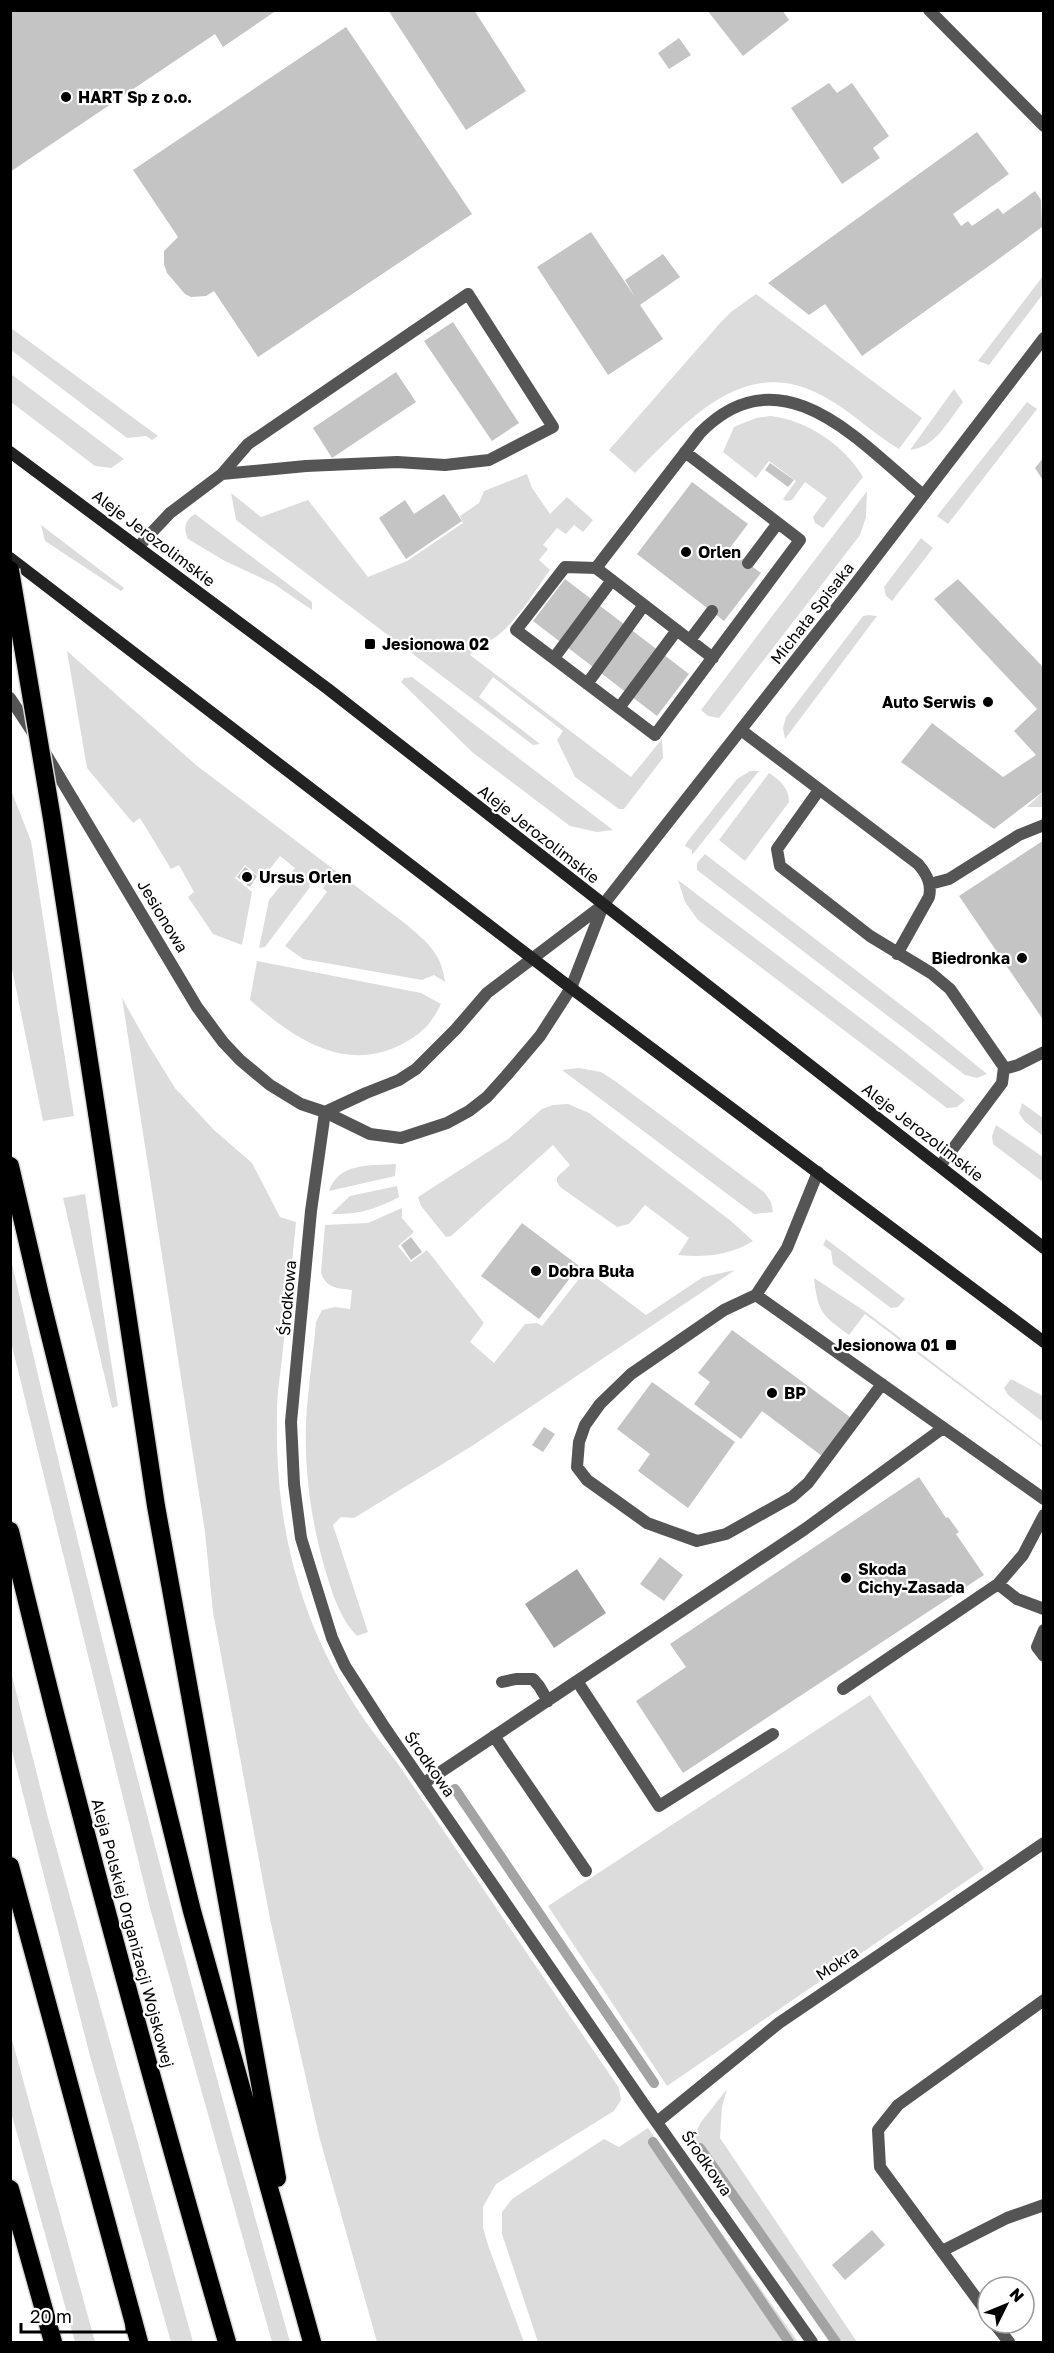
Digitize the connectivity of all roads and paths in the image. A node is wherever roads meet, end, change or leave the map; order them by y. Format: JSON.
{"nodes":[{"id":1,"x":929,"y":10,"type":"edge"},
{"id":2,"x":1044,"y":126,"type":"edge"},
{"id":3,"x":1044,"y":338,"type":"edge"},
{"id":4,"x":10,"y":452,"type":"edge"},
{"id":5,"x":685,"y":452,"type":"junction"},
{"id":6,"x":222,"y":474,"type":"junction"},
{"id":7,"x":923,"y":495,"type":"junction"},
{"id":8,"x":778,"y":523,"type":"junction"},
{"id":9,"x":138,"y":547,"type":"junction"},
{"id":10,"x":10,"y":558,"type":"edge"},
{"id":11,"x":748,"y":563,"type":"dead end"},
{"id":12,"x":596,"y":568,"type":"junction"},
{"id":13,"x":10,"y":570,"type":"edge"},
{"id":14,"x":612,"y":580,"type":"junction"},
{"id":15,"x":644,"y":605,"type":"junction"},
{"id":16,"x":712,"y":611,"type":"dead end"},
{"id":17,"x":677,"y":630,"type":"junction"},
{"id":18,"x":690,"y":640,"type":"junction"},
{"id":19,"x":554,"y":658,"type":"junction"},
{"id":20,"x":714,"y":658,"type":"junction"},
{"id":21,"x":587,"y":684,"type":"junction"},
{"id":22,"x":10,"y":698,"type":"edge"},
{"id":23,"x":619,"y":708,"type":"junction"},
{"id":24,"x":741,"y":730,"type":"junction"},
{"id":25,"x":819,"y":790,"type":"junction"},
{"id":26,"x":1044,"y":825,"type":"edge"},
{"id":27,"x":930,"y":884,"type":"junction"},
{"id":28,"x":603,"y":905,"type":"junction"},
{"id":29,"x":897,"y":954,"type":"junction"},
{"id":30,"x":532,"y":958,"type":"junction"},
{"id":31,"x":572,"y":988,"type":"junction"},
{"id":32,"x":1044,"y":1052,"type":"edge"},
{"id":33,"x":1004,"y":1069,"type":"junction"},
{"id":34,"x":325,"y":1112,"type":"junction"},
{"id":35,"x":10,"y":1166,"type":"edge"},
{"id":36,"x":940,"y":1166,"type":"junction"},
{"id":37,"x":818,"y":1172,"type":"junction"},
{"id":38,"x":1044,"y":1248,"type":"edge"},
{"id":39,"x":756,"y":1295,"type":"junction"},
{"id":40,"x":1044,"y":1342,"type":"edge"},
{"id":41,"x":882,"y":1384,"type":"junction"},
{"id":42,"x":943,"y":1428,"type":"junction"},
{"id":43,"x":1044,"y":1499,"type":"edge"},
{"id":44,"x":1044,"y":1515,"type":"edge"},
{"id":45,"x":10,"y":1531,"type":"edge"},
{"id":46,"x":998,"y":1584,"type":"junction"},
{"id":47,"x":1044,"y":1609,"type":"edge"},
{"id":48,"x":1044,"y":1630,"type":"edge"},
{"id":49,"x":1044,"y":1656,"type":"edge"},
{"id":50,"x":577,"y":1681,"type":"junction"},
{"id":51,"x":502,"y":1682,"type":"dead end"},
{"id":52,"x":843,"y":1689,"type":"dead end"},
{"id":53,"x":548,"y":1701,"type":"junction"},
{"id":54,"x":773,"y":1734,"type":"dead end"},
{"id":55,"x":494,"y":1736,"type":"junction"},
{"id":56,"x":424,"y":1783,"type":"junction"},
{"id":57,"x":1044,"y":1843,"type":"edge"},
{"id":58,"x":10,"y":1866,"type":"edge"},
{"id":59,"x":586,"y":1871,"type":"dead end"},
{"id":60,"x":1044,"y":2000,"type":"edge"},
{"id":61,"x":657,"y":2122,"type":"junction"},
{"id":62,"x":10,"y":2189,"type":"edge"},
{"id":63,"x":1044,"y":2205,"type":"edge"},
{"id":64,"x":942,"y":2251,"type":"junction"},
{"id":65,"x":297,"y":2289,"type":"junction"},
{"id":66,"x":976,"y":2298,"type":"edge"},
{"id":67,"x":52,"y":2343,"type":"edge"},
{"id":68,"x":139,"y":2343,"type":"edge"},
{"id":69,"x":227,"y":2343,"type":"edge"},
{"id":70,"x":312,"y":2343,"type":"edge"},
{"id":71,"x":812,"y":2343,"type":"edge"}],
"edges":[{"from":1,"to":2,"type":"street"},
{"from":3,"to":7,"type":"street","name":"Michała Spisaka"},
{"from":4,"to":9,"type":"main road","name":"Aleje Jerozolimskie"},
{"from":5,"to":7,"type":"street"},
{"from":5,"to":8,"type":"street"},
{"from":5,"to":12,"type":"street"},
{"from":6,"to":6,"type":"street"},
{"from":6,"to":9,"type":"street"},
{"from":7,"to":24,"type":"street","name":"Michała Spisaka"},
{"from":8,"to":11,"type":"street"},
{"from":8,"to":20,"type":"street"},
{"from":9,"to":28,"type":"main road","name":"Aleje Jerozolimskie"},
{"from":10,"to":30,"type":"main road"},
{"from":12,"to":14,"type":"street"},
{"from":12,"to":19,"type":"street"},
{"from":13,"to":65,"type":"highway","bridge":true},
{"from":14,"to":15,"type":"street"},
{"from":14,"to":19,"type":"street"},
{"from":15,"to":17,"type":"street"},
{"from":15,"to":21,"type":"street"},
{"from":16,"to":18,"type":"street"},
{"from":17,"to":18,"type":"street"},
{"from":17,"to":23,"type":"street"},
{"from":18,"to":20,"type":"street"},
{"from":19,"to":21,"type":"street"},
{"from":20,"to":23,"type":"street"},
{"from":21,"to":23,"type":"street"},
{"from":22,"to":34,"type":"street","name":"Jesionowa"},
{"from":24,"to":25,"type":"street"},
{"from":24,"to":28,"type":"street","name":"Michała Spisaka"},
{"from":25,"to":27,"type":"street"},
{"from":25,"to":29,"type":"street"},
{"from":26,"to":27,"type":"street"},
{"from":27,"to":29,"type":"street"},
{"from":28,"to":30,"type":"street","name":"Michała Spisaka"},
{"from":28,"to":31,"type":"street","name":"Michała Spisaka"},
{"from":28,"to":36,"type":"main road","name":"Aleje Jerozolimskie"},
{"from":29,"to":33,"type":"street"},
{"from":30,"to":31,"type":"main road"},
{"from":30,"to":34,"type":"street"},
{"from":31,"to":34,"type":"street","name":"Jesionowa"},
{"from":31,"to":37,"type":"main road"},
{"from":32,"to":33,"type":"street"},
{"from":33,"to":36,"type":"street"},
{"from":34,"to":56,"type":"street","name":"Środkowa"},
{"from":35,"to":65,"type":"highway"},
{"from":36,"to":38,"type":"main road","name":"Aleje Jerozolimskie"},
{"from":37,"to":39,"type":"street"},
{"from":37,"to":40,"type":"main road"},
{"from":39,"to":41,"type":"street"},
{"from":39,"to":41,"type":"street"},
{"from":41,"to":42,"type":"street"},
{"from":42,"to":43,"type":"street"},
{"from":42,"to":50,"type":"street"},
{"from":44,"to":46,"type":"street"},
{"from":45,"to":69,"type":"highway","name":"Aleja Polskiej Organizacji Wojskowej"},
{"from":46,"to":47,"type":"street"},
{"from":46,"to":52,"type":"street"},
{"from":48,"to":49,"type":"street"},
{"from":50,"to":53,"type":"street"},
{"from":50,"to":54,"type":"street"},
{"from":51,"to":53,"type":"street"},
{"from":53,"to":55,"type":"street"},
{"from":55,"to":56,"type":"street"},
{"from":55,"to":59,"type":"street"},
{"from":56,"to":61,"type":"street","name":"Środkowa"},
{"from":57,"to":61,"type":"street","name":"Mokra"},
{"from":58,"to":68,"type":"highway"},
{"from":60,"to":64,"type":"street"},
{"from":61,"to":71,"type":"street","name":"Środkowa"},
{"from":62,"to":67,"type":"highway"},
{"from":63,"to":64,"type":"street"},
{"from":64,"to":66,"type":"street"},
{"from":65,"to":70,"type":"highway"}]}
